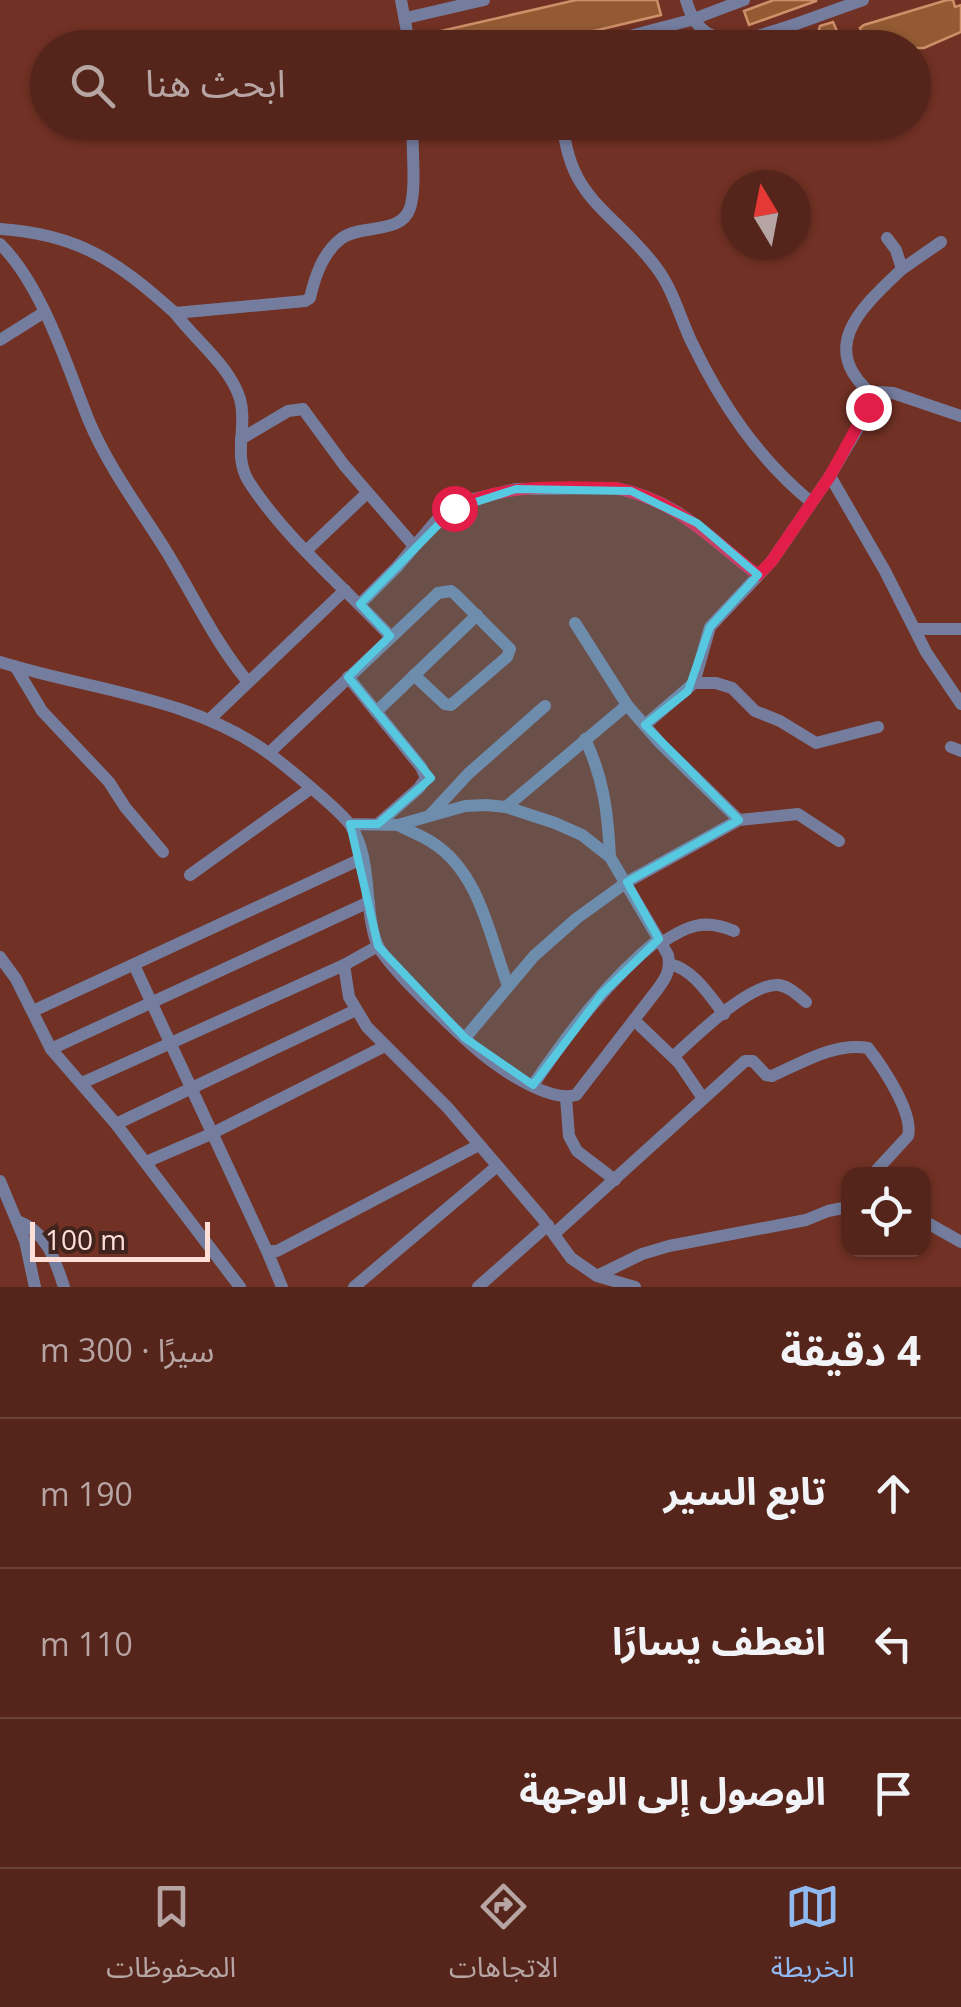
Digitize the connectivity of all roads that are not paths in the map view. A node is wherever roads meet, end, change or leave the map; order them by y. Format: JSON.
{"nodes":[{"id":1,"x":401,"y":0,"type":"edge"},
{"id":2,"x":484,"y":0,"type":"edge"},
{"id":3,"x":686,"y":0,"type":"edge"},
{"id":4,"x":744,"y":0,"type":"edge"},
{"id":5,"x":862,"y":0,"type":"edge"},
{"id":6,"x":406,"y":18,"type":"junction"},
{"id":7,"x":691,"y":20,"type":"junction"},
{"id":8,"x":408,"y":30,"type":"edge"},
{"id":9,"x":653,"y":30,"type":"edge"},
{"id":10,"x":704,"y":30,"type":"edge"},
{"id":11,"x":777,"y":30,"type":"edge"},
{"id":12,"x":413,"y":140,"type":"edge"},
{"id":13,"x":563,"y":140,"type":"edge"},
{"id":14,"x":0,"y":229,"type":"edge"},
{"id":15,"x":887,"y":238,"type":"dead end"},
{"id":16,"x":941,"y":242,"type":"dead end"},
{"id":17,"x":0,"y":244,"type":"edge"},
{"id":18,"x":902,"y":268,"type":"junction"},
{"id":19,"x":43,"y":313,"type":"junction"},
{"id":20,"x":175,"y":313,"type":"junction"},
{"id":21,"x":0,"y":340,"type":"edge"},
{"id":22,"x":874,"y":396,"type":"junction"},
{"id":23,"x":961,"y":416,"type":"edge"},
{"id":24,"x":240,"y":438,"type":"junction"},
{"id":25,"x":830,"y":476,"type":"junction"},
{"id":26,"x":367,"y":492,"type":"junction"},
{"id":27,"x":811,"y":502,"type":"junction"},
{"id":28,"x":414,"y":546,"type":"junction"},
{"id":29,"x":307,"y":550,"type":"junction"},
{"id":30,"x":758,"y":575,"type":"junction"},
{"id":31,"x":345,"y":590,"type":"junction"},
{"id":32,"x":360,"y":604,"type":"junction"},
{"id":33,"x":477,"y":615,"type":"junction"},
{"id":34,"x":574,"y":623,"type":"dead end"},
{"id":35,"x":916,"y":628,"type":"junction"},
{"id":36,"x":961,"y":628,"type":"edge"},
{"id":37,"x":390,"y":636,"type":"junction"},
{"id":38,"x":5,"y":666,"type":"edge"},
{"id":39,"x":414,"y":675,"type":"junction"},
{"id":40,"x":348,"y":676,"type":"junction"},
{"id":41,"x":248,"y":682,"type":"junction"},
{"id":42,"x":694,"y":683,"type":"junction"},
{"id":43,"x":961,"y":704,"type":"edge"},
{"id":44,"x":627,"y":705,"type":"junction"},
{"id":45,"x":545,"y":706,"type":"dead end"},
{"id":46,"x":376,"y":712,"type":"junction"},
{"id":47,"x":209,"y":720,"type":"junction"},
{"id":48,"x":645,"y":725,"type":"junction"},
{"id":49,"x":878,"y":727,"type":"dead end"},
{"id":50,"x":585,"y":739,"type":"junction"},
{"id":51,"x":269,"y":753,"type":"junction"},
{"id":52,"x":310,"y":789,"type":"junction"},
{"id":53,"x":506,"y":807,"type":"junction"},
{"id":54,"x":430,"y":814,"type":"junction"},
{"id":55,"x":739,"y":820,"type":"junction"},
{"id":56,"x":350,"y":824,"type":"junction"},
{"id":57,"x":378,"y":824,"type":"junction"},
{"id":58,"x":398,"y":825,"type":"junction"},
{"id":59,"x":840,"y":841,"type":"dead end"},
{"id":60,"x":163,"y":852,"type":"dead end"},
{"id":61,"x":610,"y":857,"type":"junction"},
{"id":62,"x":363,"y":858,"type":"junction"},
{"id":63,"x":190,"y":874,"type":"dead end"},
{"id":64,"x":627,"y":882,"type":"junction"},
{"id":65,"x":370,"y":902,"type":"junction"},
{"id":66,"x":734,"y":930,"type":"dead end"},
{"id":67,"x":660,"y":941,"type":"junction"},
{"id":68,"x":378,"y":946,"type":"junction"},
{"id":69,"x":0,"y":958,"type":"edge"},
{"id":70,"x":134,"y":964,"type":"junction"},
{"id":71,"x":670,"y":964,"type":"junction"},
{"id":72,"x":344,"y":965,"type":"junction"},
{"id":73,"x":508,"y":986,"type":"junction"},
{"id":74,"x":806,"y":1002,"type":"dead end"},
{"id":75,"x":152,"y":1003,"type":"junction"},
{"id":76,"x":356,"y":1010,"type":"junction"},
{"id":77,"x":33,"y":1011,"type":"junction"},
{"id":78,"x":724,"y":1014,"type":"junction"},
{"id":79,"x":634,"y":1020,"type":"junction"},
{"id":80,"x":465,"y":1038,"type":"junction"},
{"id":81,"x":168,"y":1043,"type":"junction"},
{"id":82,"x":385,"y":1046,"type":"junction"},
{"id":83,"x":50,"y":1049,"type":"junction"},
{"id":84,"x":673,"y":1057,"type":"junction"},
{"id":85,"x":82,"y":1083,"type":"junction"},
{"id":86,"x":533,"y":1085,"type":"junction"},
{"id":87,"x":189,"y":1087,"type":"junction"},
{"id":88,"x":566,"y":1098,"type":"junction"},
{"id":89,"x":702,"y":1098,"type":"junction"},
{"id":90,"x":116,"y":1124,"type":"junction"},
{"id":91,"x":210,"y":1134,"type":"junction"},
{"id":92,"x":477,"y":1146,"type":"junction"},
{"id":93,"x":146,"y":1162,"type":"junction"},
{"id":94,"x":496,"y":1166,"type":"junction"},
{"id":95,"x":879,"y":1167,"type":"edge"},
{"id":96,"x":615,"y":1180,"type":"junction"},
{"id":97,"x":0,"y":1181,"type":"edge"},
{"id":98,"x":841,"y":1208,"type":"edge"},
{"id":99,"x":17,"y":1221,"type":"junction"},
{"id":100,"x":931,"y":1225,"type":"edge"},
{"id":101,"x":551,"y":1229,"type":"junction"},
{"id":102,"x":961,"y":1242,"type":"edge"},
{"id":103,"x":268,"y":1251,"type":"junction"},
{"id":104,"x":596,"y":1276,"type":"junction"},
{"id":105,"x":35,"y":1287,"type":"edge"},
{"id":106,"x":64,"y":1287,"type":"edge"},
{"id":107,"x":240,"y":1287,"type":"edge"},
{"id":108,"x":282,"y":1287,"type":"edge"},
{"id":109,"x":354,"y":1287,"type":"edge"},
{"id":110,"x":480,"y":1287,"type":"edge"},
{"id":111,"x":634,"y":1287,"type":"edge"}],
"edges":[{"from":1,"to":6,"type":"street"},
{"from":2,"to":6,"type":"street"},
{"from":3,"to":7,"type":"street"},
{"from":4,"to":7,"type":"street"},
{"from":5,"to":11,"type":"street"},
{"from":6,"to":8,"type":"street"},
{"from":7,"to":9,"type":"street"},
{"from":7,"to":10,"type":"street"},
{"from":12,"to":20,"type":"street"},
{"from":13,"to":27,"type":"street"},
{"from":14,"to":20,"type":"street"},
{"from":15,"to":18,"type":"street"},
{"from":16,"to":18,"type":"street"},
{"from":17,"to":19,"type":"street"},
{"from":18,"to":22,"type":"street"},
{"from":19,"to":21,"type":"street"},
{"from":19,"to":41,"type":"street"},
{"from":20,"to":24,"type":"street"},
{"from":22,"to":23,"type":"street"},
{"from":22,"to":25,"type":"street"},
{"from":24,"to":26,"type":"street"},
{"from":24,"to":29,"type":"street"},
{"from":25,"to":27,"type":"street"},
{"from":25,"to":35,"type":"street"},
{"from":26,"to":28,"type":"street"},
{"from":26,"to":29,"type":"street"},
{"from":27,"to":30,"type":"street"},
{"from":28,"to":30,"type":"street"},
{"from":28,"to":32,"type":"street"},
{"from":29,"to":31,"type":"street"},
{"from":30,"to":42,"type":"street"},
{"from":31,"to":32,"type":"street"},
{"from":31,"to":41,"type":"street"},
{"from":32,"to":37,"type":"street"},
{"from":33,"to":37,"type":"street"},
{"from":33,"to":39,"type":"street"},
{"from":33,"to":39,"type":"street"},
{"from":34,"to":44,"type":"street"},
{"from":35,"to":36,"type":"street"},
{"from":35,"to":43,"type":"street"},
{"from":37,"to":40,"type":"street"},
{"from":38,"to":47,"type":"street"},
{"from":38,"to":60,"type":"street"},
{"from":39,"to":46,"type":"street"},
{"from":40,"to":46,"type":"street"},
{"from":40,"to":51,"type":"street"},
{"from":41,"to":47,"type":"street"},
{"from":42,"to":48,"type":"street"},
{"from":42,"to":49,"type":"street"},
{"from":44,"to":48,"type":"street"},
{"from":44,"to":50,"type":"street"},
{"from":45,"to":54,"type":"street"},
{"from":46,"to":57,"type":"street"},
{"from":47,"to":51,"type":"street"},
{"from":48,"to":55,"type":"street"},
{"from":50,"to":53,"type":"street"},
{"from":50,"to":61,"type":"street"},
{"from":51,"to":52,"type":"street"},
{"from":52,"to":56,"type":"street"},
{"from":52,"to":63,"type":"street"},
{"from":53,"to":54,"type":"street"},
{"from":53,"to":61,"type":"street"},
{"from":54,"to":58,"type":"street"},
{"from":55,"to":59,"type":"street"},
{"from":55,"to":64,"type":"street"},
{"from":56,"to":57,"type":"street"},
{"from":56,"to":62,"type":"street"},
{"from":57,"to":58,"type":"street"},
{"from":58,"to":73,"type":"street"},
{"from":61,"to":64,"type":"street"},
{"from":62,"to":65,"type":"street"},
{"from":62,"to":70,"type":"street"},
{"from":64,"to":67,"type":"street"},
{"from":64,"to":73,"type":"street"},
{"from":65,"to":68,"type":"street"},
{"from":65,"to":75,"type":"street"},
{"from":66,"to":67,"type":"street"},
{"from":67,"to":71,"type":"street"},
{"from":67,"to":86,"type":"street"},
{"from":68,"to":72,"type":"street"},
{"from":68,"to":80,"type":"street"},
{"from":69,"to":77,"type":"street"},
{"from":70,"to":75,"type":"street"},
{"from":70,"to":77,"type":"street"},
{"from":71,"to":78,"type":"street"},
{"from":71,"to":79,"type":"street"},
{"from":72,"to":76,"type":"street"},
{"from":72,"to":81,"type":"street"},
{"from":73,"to":80,"type":"street"},
{"from":74,"to":78,"type":"street"},
{"from":75,"to":81,"type":"street"},
{"from":75,"to":83,"type":"street"},
{"from":76,"to":82,"type":"street"},
{"from":76,"to":87,"type":"street"},
{"from":77,"to":83,"type":"street"},
{"from":78,"to":84,"type":"street"},
{"from":79,"to":84,"type":"street"},
{"from":79,"to":88,"type":"street"},
{"from":80,"to":86,"type":"street"},
{"from":81,"to":85,"type":"street"},
{"from":81,"to":87,"type":"street"},
{"from":82,"to":91,"type":"street"},
{"from":82,"to":92,"type":"street"},
{"from":83,"to":85,"type":"street"},
{"from":84,"to":89,"type":"street"},
{"from":85,"to":90,"type":"street"},
{"from":86,"to":88,"type":"street"},
{"from":87,"to":90,"type":"street"},
{"from":87,"to":91,"type":"street"},
{"from":88,"to":96,"type":"street"},
{"from":89,"to":95,"type":"street"},
{"from":89,"to":96,"type":"street"},
{"from":90,"to":93,"type":"street"},
{"from":91,"to":93,"type":"street"},
{"from":91,"to":103,"type":"street"},
{"from":92,"to":94,"type":"street"},
{"from":92,"to":103,"type":"street"},
{"from":93,"to":107,"type":"street"},
{"from":94,"to":101,"type":"street"},
{"from":94,"to":109,"type":"street"},
{"from":96,"to":101,"type":"street"},
{"from":97,"to":99,"type":"street"},
{"from":98,"to":104,"type":"street"},
{"from":99,"to":105,"type":"street"},
{"from":99,"to":106,"type":"street"},
{"from":100,"to":102,"type":"street"},
{"from":101,"to":104,"type":"street"},
{"from":101,"to":110,"type":"street"},
{"from":103,"to":108,"type":"street"},
{"from":104,"to":111,"type":"street"}]}
